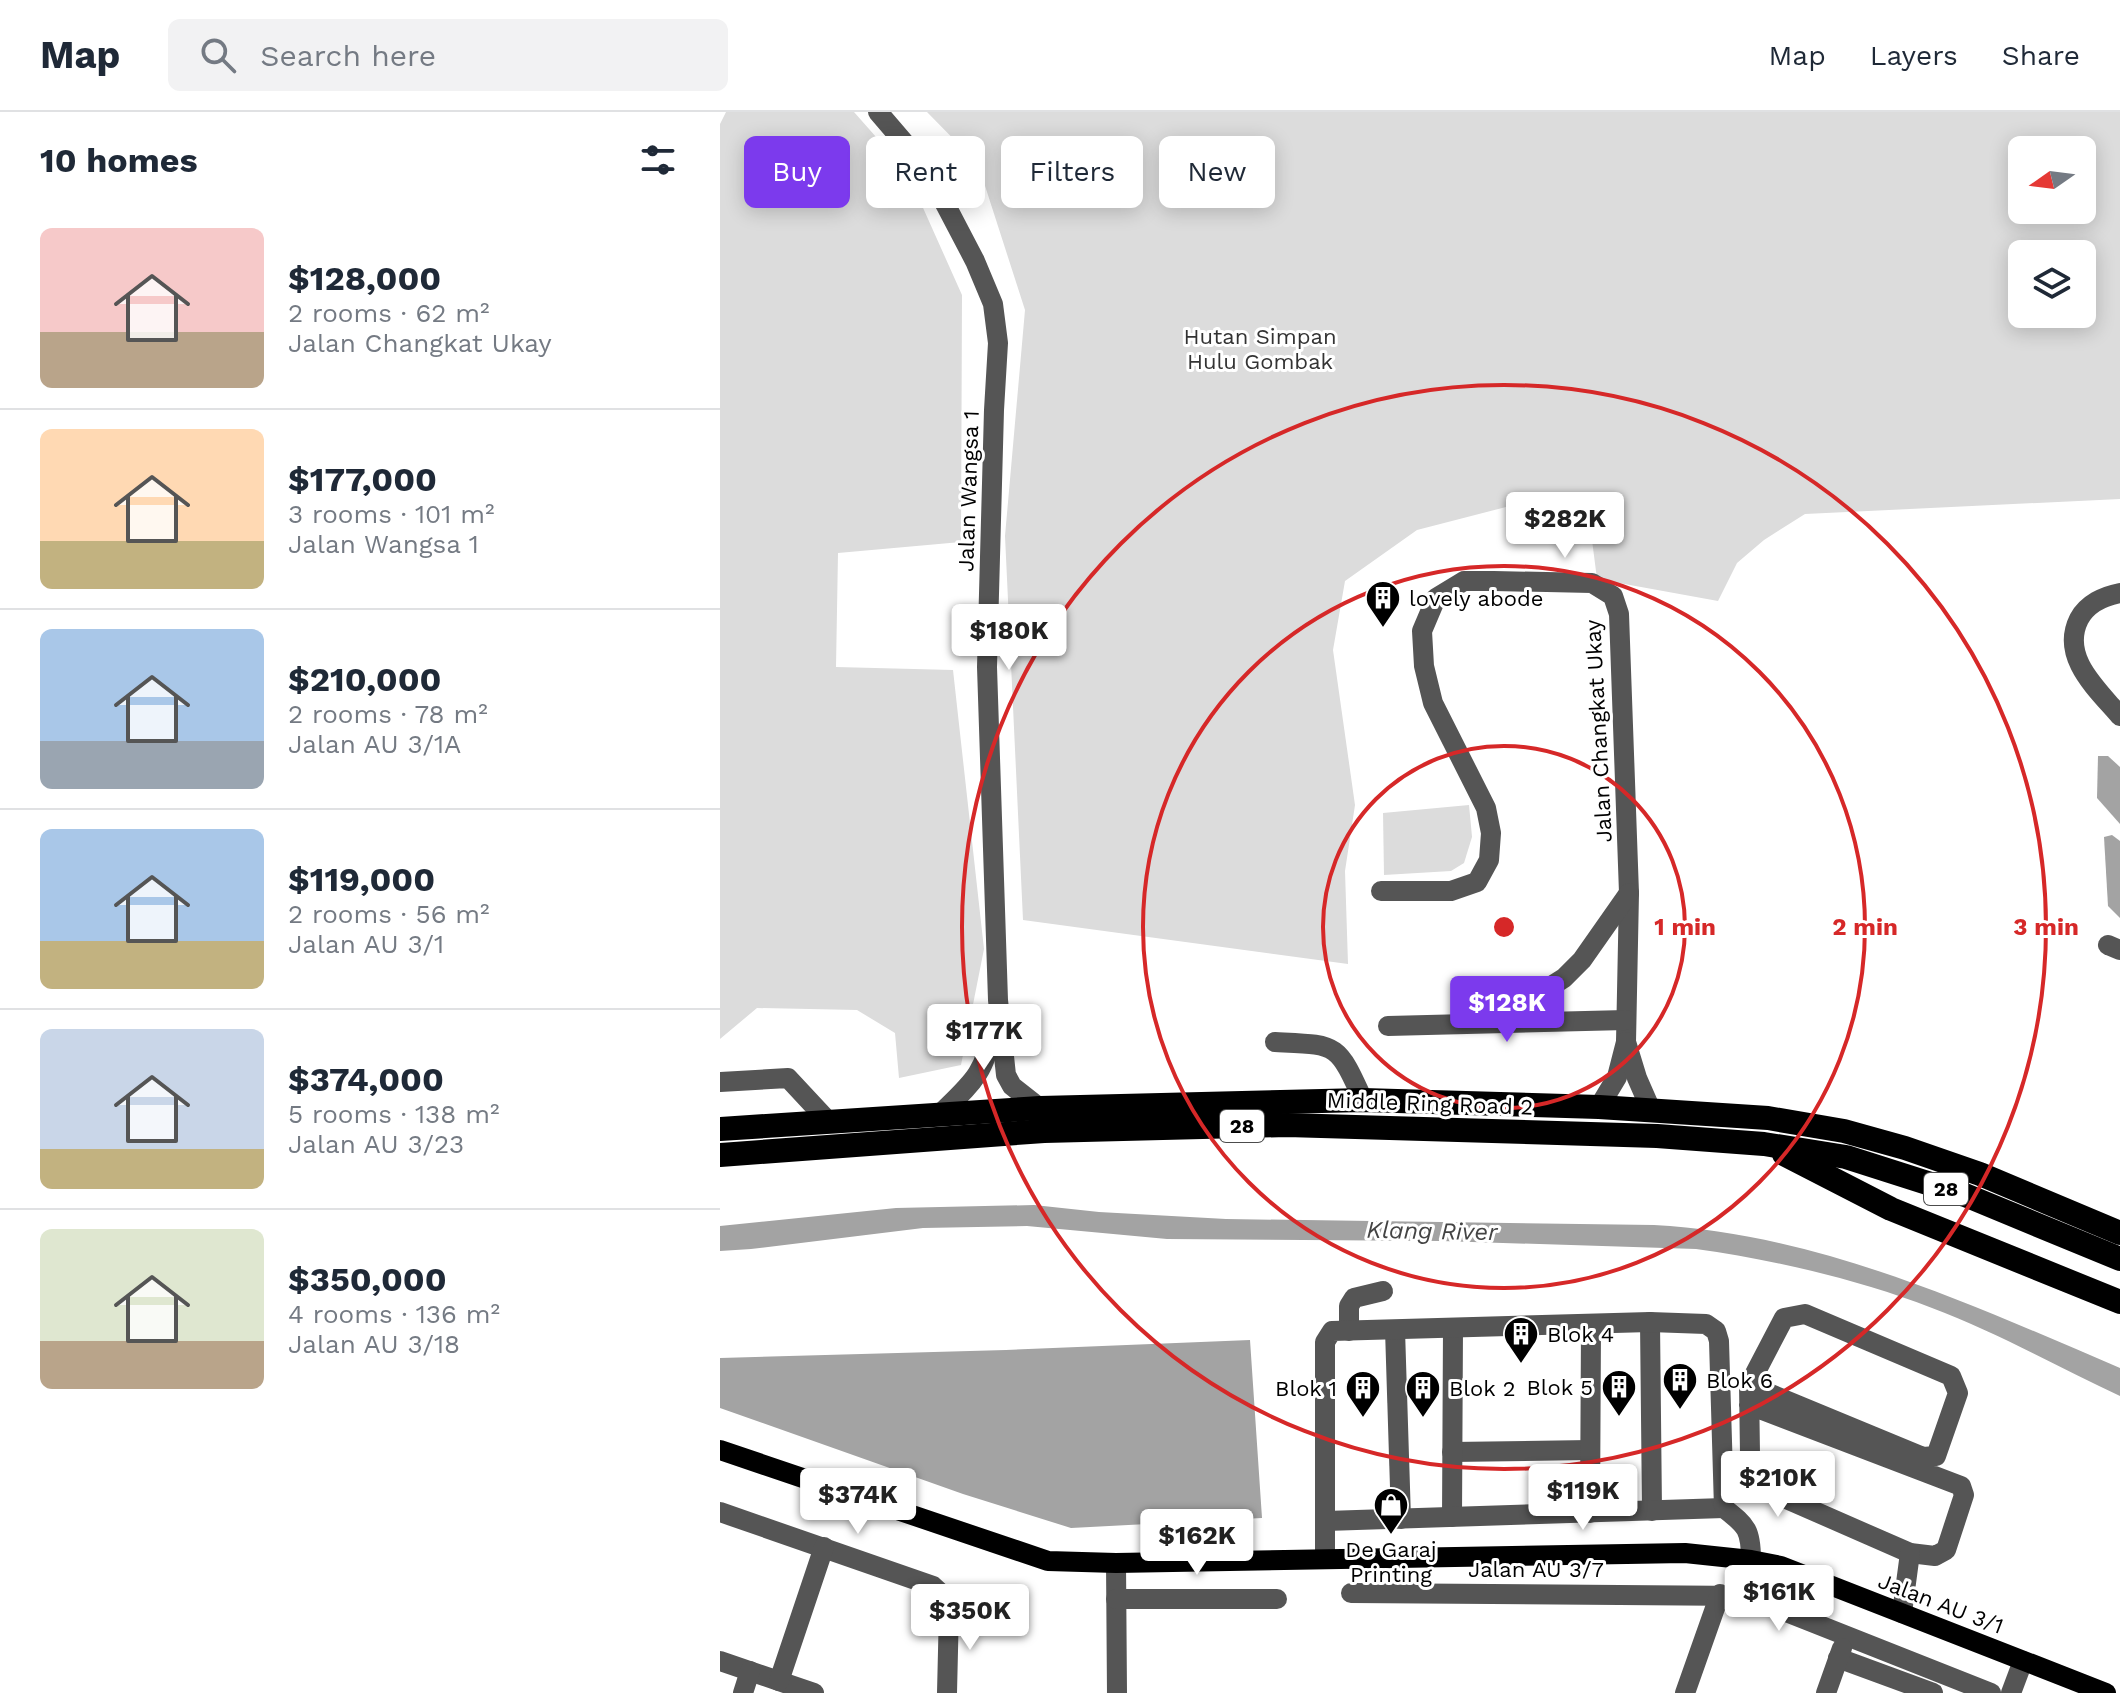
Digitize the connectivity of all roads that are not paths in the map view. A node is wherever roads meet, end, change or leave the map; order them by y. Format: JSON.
{"nodes":[{"id":1,"x":878,"y":112,"type":"edge"},
{"id":2,"x":2120,"y":593,"type":"edge"},
{"id":3,"x":2120,"y":716,"type":"edge"},
{"id":4,"x":1381,"y":891,"type":"dead end"},
{"id":5,"x":1629,"y":893,"type":"junction"},
{"id":6,"x":998,"y":1000,"type":"junction"},
{"id":7,"x":1626,"y":1020,"type":"junction"},
{"id":8,"x":1522,"y":1022,"type":"junction"},
{"id":9,"x":1388,"y":1026,"type":"dead end"},
{"id":10,"x":1275,"y":1042,"type":"dead end"},
{"id":11,"x":1626,"y":1042,"type":"junction"},
{"id":12,"x":720,"y":1082,"type":"edge"},
{"id":13,"x":1363,"y":1100,"type":"junction"},
{"id":14,"x":1599,"y":1107,"type":"junction"},
{"id":15,"x":1040,"y":1108,"type":"junction"},
{"id":16,"x":1651,"y":1110,"type":"junction"},
{"id":17,"x":940,"y":1114,"type":"junction"},
{"id":18,"x":829,"y":1122,"type":"junction"},
{"id":19,"x":720,"y":1129,"type":"edge"},
{"id":20,"x":1764,"y":1144,"type":"junction"},
{"id":21,"x":720,"y":1155,"type":"edge"},
{"id":22,"x":2120,"y":1233,"type":"edge"},
{"id":23,"x":2120,"y":1259,"type":"edge"},
{"id":24,"x":1383,"y":1291,"type":"dead end"},
{"id":25,"x":2120,"y":1302,"type":"edge"},
{"id":26,"x":1650,"y":1322,"type":"junction"},
{"id":27,"x":1591,"y":1326,"type":"junction"},
{"id":28,"x":1453,"y":1328,"type":"junction"},
{"id":29,"x":1395,"y":1330,"type":"junction"},
{"id":30,"x":1349,"y":1331,"type":"junction"},
{"id":31,"x":1749,"y":1395,"type":"junction"},
{"id":32,"x":720,"y":1450,"type":"edge"},
{"id":33,"x":1590,"y":1450,"type":"junction"},
{"id":34,"x":1452,"y":1452,"type":"junction"},
{"id":35,"x":1724,"y":1508,"type":"junction"},
{"id":36,"x":1652,"y":1511,"type":"junction"},
{"id":37,"x":720,"y":1512,"type":"edge"},
{"id":38,"x":1590,"y":1513,"type":"junction"},
{"id":39,"x":1452,"y":1517,"type":"junction"},
{"id":40,"x":1401,"y":1519,"type":"junction"},
{"id":41,"x":1326,"y":1521,"type":"junction"},
{"id":42,"x":824,"y":1547,"type":"junction"},
{"id":43,"x":1910,"y":1553,"type":"junction"},
{"id":44,"x":1325,"y":1558,"type":"junction"},
{"id":45,"x":1751,"y":1560,"type":"junction"},
{"id":46,"x":1116,"y":1563,"type":"junction"},
{"id":47,"x":1351,"y":1593,"type":"dead end"},
{"id":48,"x":1720,"y":1594,"type":"junction"},
{"id":49,"x":1116,"y":1599,"type":"junction"},
{"id":50,"x":1277,"y":1599,"type":"dead end"},
{"id":51,"x":1902,"y":1613,"type":"junction"},
{"id":52,"x":1846,"y":1637,"type":"junction"},
{"id":53,"x":1838,"y":1658,"type":"junction"},
{"id":54,"x":720,"y":1661,"type":"edge"},
{"id":55,"x":2023,"y":1661,"type":"junction"},
{"id":56,"x":750,"y":1671,"type":"junction"},
{"id":57,"x":779,"y":1681,"type":"junction"},
{"id":58,"x":743,"y":1693,"type":"edge"},
{"id":59,"x":814,"y":1693,"type":"edge"},
{"id":60,"x":947,"y":1693,"type":"edge"},
{"id":61,"x":1117,"y":1693,"type":"edge"},
{"id":62,"x":1685,"y":1693,"type":"edge"},
{"id":63,"x":1826,"y":1693,"type":"edge"},
{"id":64,"x":1933,"y":1693,"type":"edge"},
{"id":65,"x":1991,"y":1693,"type":"edge"},
{"id":66,"x":2011,"y":1693,"type":"edge"},
{"id":67,"x":2106,"y":1693,"type":"edge"}],
"edges":[{"from":1,"to":6,"type":"street","name":"Jalan Wangsa 1"},
{"from":2,"to":3,"type":"street"},
{"from":4,"to":5,"type":"street","name":"Jalan Changkat Ukay"},
{"from":5,"to":7,"type":"street","name":"Jalan Changkat Ukay"},
{"from":5,"to":8,"type":"street"},
{"from":6,"to":15,"type":"street","name":"Jalan Wangsa 1"},
{"from":6,"to":17,"type":"street","name":"Jalan Wangsa 1"},
{"from":7,"to":8,"type":"street"},
{"from":7,"to":11,"type":"street","name":"Jalan Changkat Ukay"},
{"from":8,"to":9,"type":"street"},
{"from":10,"to":13,"type":"street"},
{"from":11,"to":14,"type":"street","name":"Jalan Changkat Ukay"},
{"from":11,"to":16,"type":"street","name":"Jalan Changkat Ukay"},
{"from":12,"to":18,"type":"street"},
{"from":13,"to":14,"type":"highway","name":"Middle Ring Road 2","number":"28"},
{"from":13,"to":15,"type":"highway","name":"Middle Ring Road 2","number":"28"},
{"from":14,"to":16,"type":"highway","name":"Middle Ring Road 2","number":"28"},
{"from":15,"to":17,"type":"highway","name":"Middle Ring Road 2","number":"28"},
{"from":16,"to":22,"type":"highway","name":"Middle Ring Road 2","number":"28"},
{"from":17,"to":18,"type":"highway","name":"Middle Ring Road 2","number":"28"},
{"from":18,"to":19,"type":"highway","name":"Middle Ring Road 2","number":"28"},
{"from":20,"to":21,"type":"highway","name":"Middle Ring Road 2","number":"28"},
{"from":20,"to":23,"type":"highway","name":"Middle Ring Road 2","number":"28"},
{"from":20,"to":25,"type":"highway"},
{"from":24,"to":30,"type":"street"},
{"from":26,"to":27,"type":"street"},
{"from":26,"to":35,"type":"street"},
{"from":26,"to":36,"type":"street"},
{"from":27,"to":28,"type":"street"},
{"from":27,"to":33,"type":"street"},
{"from":28,"to":29,"type":"street"},
{"from":28,"to":34,"type":"street"},
{"from":29,"to":30,"type":"street"},
{"from":29,"to":40,"type":"street"},
{"from":30,"to":41,"type":"street"},
{"from":31,"to":31,"type":"street"},
{"from":31,"to":43,"type":"street"},
{"from":31,"to":43,"type":"street"},
{"from":32,"to":46,"type":"main road","name":"Jalan AU 3/1"},
{"from":33,"to":34,"type":"street"},
{"from":33,"to":38,"type":"street"},
{"from":34,"to":39,"type":"street"},
{"from":35,"to":36,"type":"street"},
{"from":35,"to":45,"type":"street"},
{"from":36,"to":38,"type":"street"},
{"from":37,"to":42,"type":"street"},
{"from":38,"to":39,"type":"street"},
{"from":39,"to":40,"type":"street"},
{"from":40,"to":41,"type":"street"},
{"from":41,"to":44,"type":"street"},
{"from":42,"to":57,"type":"street"},
{"from":42,"to":60,"type":"street"},
{"from":43,"to":51,"type":"street"},
{"from":44,"to":45,"type":"main road","name":"Jalan AU 3/1"},
{"from":44,"to":46,"type":"main road","name":"Jalan AU 3/1"},
{"from":45,"to":51,"type":"main road","name":"Jalan AU 3/1"},
{"from":46,"to":49,"type":"street"},
{"from":47,"to":48,"type":"street","name":"Jalan AU 3/7"},
{"from":48,"to":52,"type":"street","name":"Jalan AU 3/7"},
{"from":48,"to":62,"type":"street"},
{"from":49,"to":50,"type":"street"},
{"from":49,"to":61,"type":"street"},
{"from":51,"to":55,"type":"main road","name":"Jalan AU 3/1"},
{"from":52,"to":53,"type":"street"},
{"from":52,"to":65,"type":"street","name":"Jalan AU 3/7"},
{"from":53,"to":63,"type":"street"},
{"from":53,"to":64,"type":"street"},
{"from":54,"to":56,"type":"street"},
{"from":55,"to":66,"type":"street"},
{"from":55,"to":67,"type":"main road","name":"Jalan AU 3/1"},
{"from":56,"to":57,"type":"street"},
{"from":56,"to":58,"type":"street"},
{"from":57,"to":59,"type":"street"}]}
